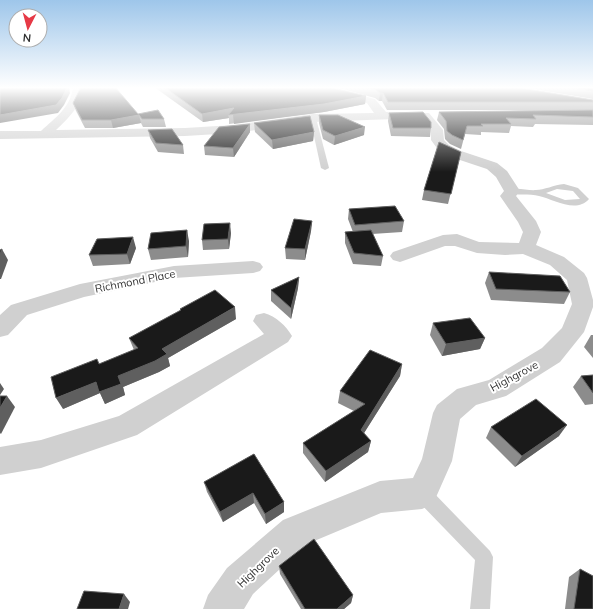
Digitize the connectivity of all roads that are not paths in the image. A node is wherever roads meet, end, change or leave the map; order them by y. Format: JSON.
{"nodes":[{"id":1,"x":64,"y":115,"type":"edge"},
{"id":2,"x":397,"y":115,"type":"edge"},
{"id":3,"x":433,"y":115,"type":"edge"},
{"id":4,"x":382,"y":116,"type":"joint"},
{"id":5,"x":313,"y":118,"type":"junction"},
{"id":6,"x":45,"y":134,"type":"junction"},
{"id":7,"x":0,"y":135,"type":"edge"},
{"id":8,"x":325,"y":168,"type":"dead end"},
{"id":9,"x":512,"y":191,"type":"junction"},
{"id":10,"x":539,"y":193,"type":"junction"},
{"id":11,"x":526,"y":248,"type":"junction"},
{"id":12,"x":400,"y":256,"type":"dead end"},
{"id":13,"x":253,"y":267,"type":"dead end"},
{"id":14,"x":264,"y":320,"type":"dead end"},
{"id":15,"x":0,"y":329,"type":"edge"},
{"id":16,"x":0,"y":461,"type":"edge"},
{"id":17,"x":422,"y":493,"type":"junction"},
{"id":18,"x":222,"y":609,"type":"edge"},
{"id":19,"x":480,"y":609,"type":"edge"}],
"edges":[{"from":1,"to":6,"type":"street"},
{"from":2,"to":4,"type":"street"},
{"from":3,"to":9,"type":"street"},
{"from":4,"to":5,"type":"street"},
{"from":5,"to":6,"type":"street"},
{"from":5,"to":8,"type":"lane"},
{"from":6,"to":7,"type":"street"},
{"from":9,"to":10,"type":"lane"},
{"from":9,"to":11,"type":"street"},
{"from":10,"to":10,"type":"lane"},
{"from":11,"to":12,"type":"street"},
{"from":11,"to":17,"type":"street","name":"Highgrove"},
{"from":13,"to":15,"type":"street","name":"Richmond Place"},
{"from":14,"to":16,"type":"street"},
{"from":17,"to":18,"type":"street","name":"Highgrove"},
{"from":17,"to":19,"type":"lane"}]}
